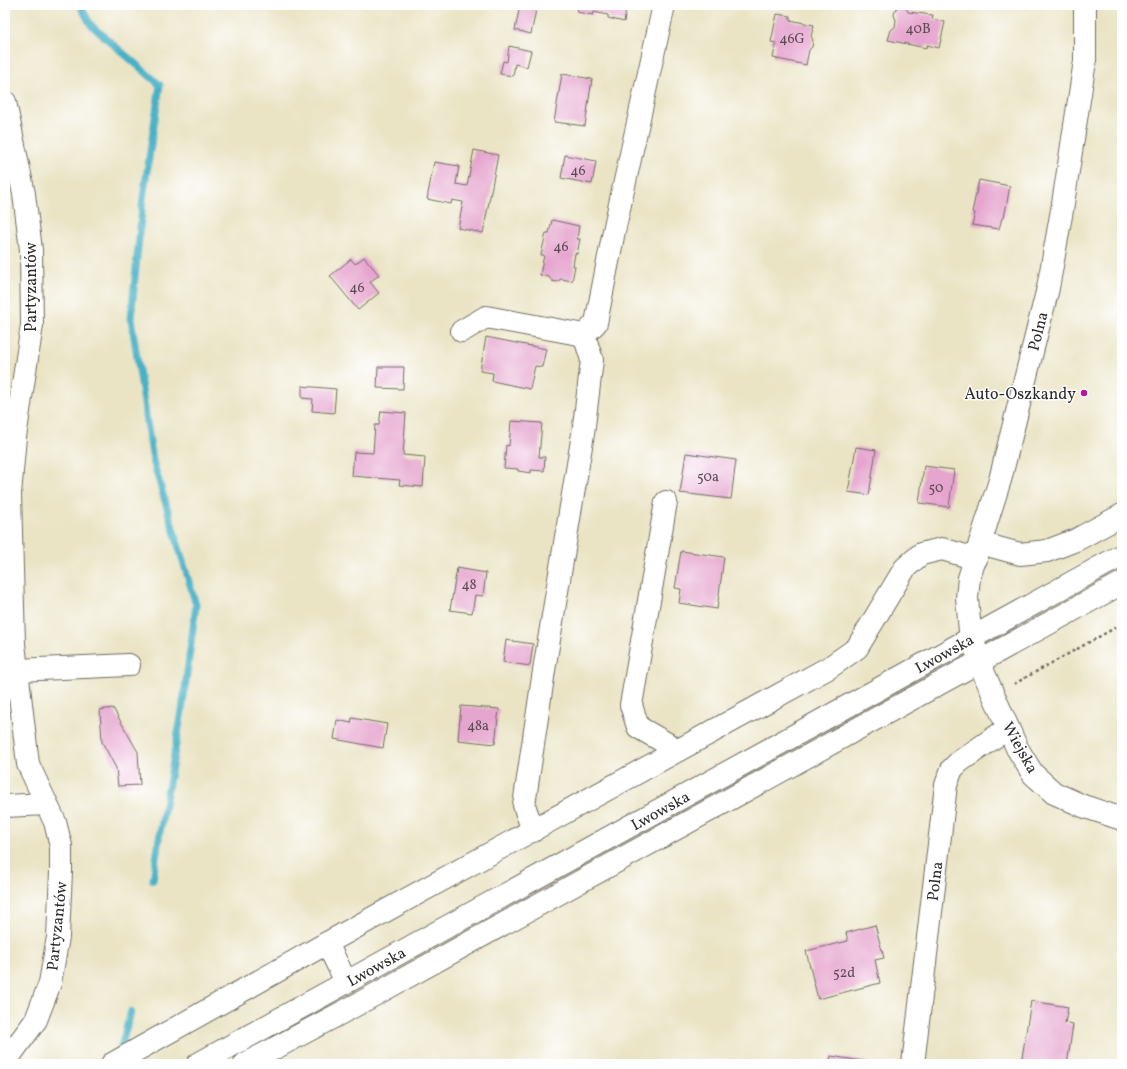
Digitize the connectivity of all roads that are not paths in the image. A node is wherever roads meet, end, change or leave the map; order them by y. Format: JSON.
{"nodes":[{"id":1,"x":664,"y":5,"type":"edge"},
{"id":2,"x":1085,"y":5,"type":"edge"},
{"id":3,"x":5,"y":102,"type":"edge"},
{"id":4,"x":462,"y":331,"type":"dead end"},
{"id":5,"x":584,"y":335,"type":"junction"},
{"id":6,"x":666,"y":502,"type":"dead end"},
{"id":7,"x":1122,"y":515,"type":"edge"},
{"id":8,"x":978,"y":551,"type":"junction"},
{"id":9,"x":1122,"y":555,"type":"edge"},
{"id":10,"x":1122,"y":583,"type":"edge"},
{"id":11,"x":976,"y":650,"type":"junction"},
{"id":12,"x":129,"y":665,"type":"dead end"},
{"id":13,"x":17,"y":670,"type":"junction"},
{"id":14,"x":1008,"y":728,"type":"junction"},
{"id":15,"x":678,"y":750,"type":"junction"},
{"id":16,"x":48,"y":804,"type":"junction"},
{"id":17,"x":5,"y":806,"type":"edge"},
{"id":18,"x":1122,"y":819,"type":"edge"},
{"id":19,"x":533,"y":831,"type":"junction"},
{"id":20,"x":327,"y":944,"type":"junction"},
{"id":21,"x":346,"y":982,"type":"junction"},
{"id":22,"x":9,"y":1062,"type":"edge"},
{"id":23,"x":112,"y":1064,"type":"edge"},
{"id":24,"x":198,"y":1064,"type":"edge"},
{"id":25,"x":245,"y":1064,"type":"edge"},
{"id":26,"x":913,"y":1064,"type":"edge"}],
"edges":[{"from":1,"to":5,"type":"street"},
{"from":2,"to":8,"type":"street","name":"Polna"},
{"from":3,"to":13,"type":"street","name":"Partyzantów"},
{"from":4,"to":5,"type":"street"},
{"from":5,"to":19,"type":"street"},
{"from":6,"to":15,"type":"street"},
{"from":7,"to":8,"type":"street"},
{"from":8,"to":11,"type":"street","name":"Polna"},
{"from":8,"to":15,"type":"street"},
{"from":9,"to":11,"type":"street","name":"Lwowska"},
{"from":10,"to":11,"type":"street","name":"Lwowska"},
{"from":11,"to":14,"type":"street","name":"Wiejska"},
{"from":11,"to":21,"type":"street","name":"Lwowska"},
{"from":11,"to":25,"type":"street","name":"Lwowska"},
{"from":12,"to":13,"type":"street"},
{"from":13,"to":16,"type":"street","name":"Partyzantów"},
{"from":14,"to":18,"type":"street","name":"Wiejska"},
{"from":14,"to":26,"type":"street","name":"Polna"},
{"from":15,"to":19,"type":"street"},
{"from":16,"to":17,"type":"street"},
{"from":16,"to":22,"type":"street","name":"Partyzantów"},
{"from":19,"to":20,"type":"street"},
{"from":20,"to":21,"type":"street"},
{"from":20,"to":23,"type":"street"},
{"from":21,"to":24,"type":"street","name":"Lwowska"}]}
